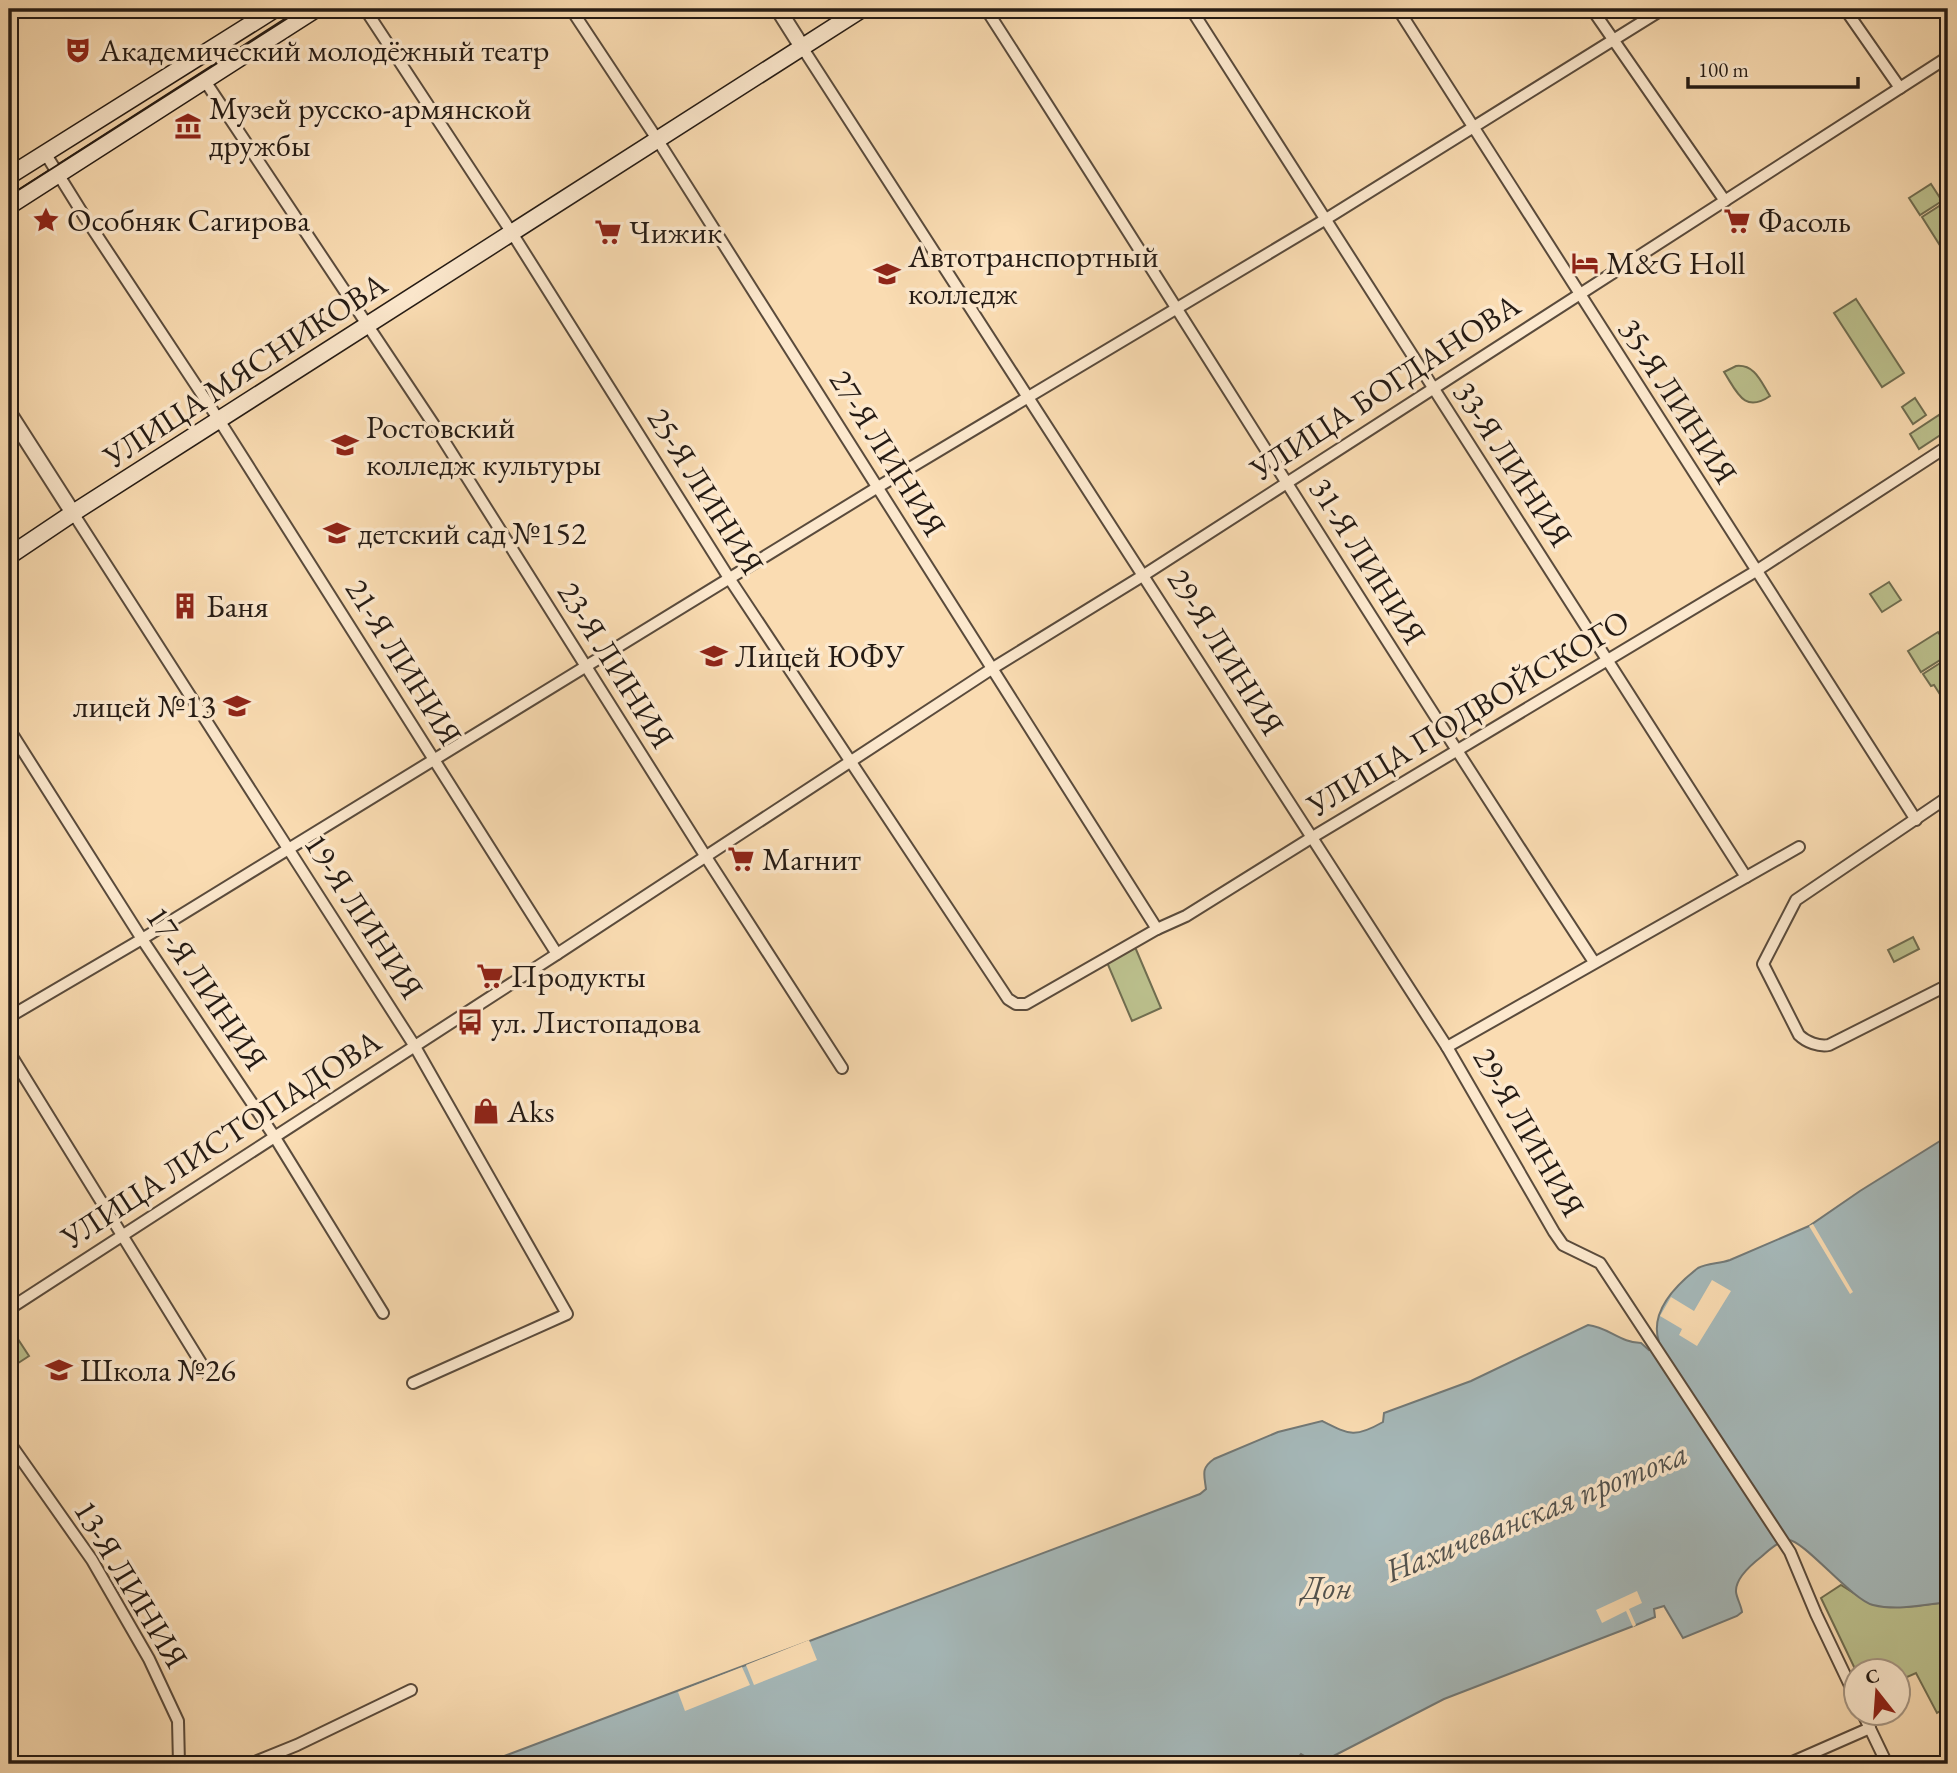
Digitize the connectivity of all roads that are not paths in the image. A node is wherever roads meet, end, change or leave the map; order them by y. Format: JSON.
{"nodes":[{"id":1,"x":275,"y":9,"type":"edge"},
{"id":2,"x":316,"y":9,"type":"edge"},
{"id":3,"x":365,"y":9,"type":"edge"},
{"id":4,"x":571,"y":9,"type":"edge"},
{"id":5,"x":778,"y":9,"type":"edge"},
{"id":6,"x":862,"y":9,"type":"edge"},
{"id":7,"x":986,"y":9,"type":"edge"},
{"id":8,"x":1191,"y":9,"type":"edge"},
{"id":9,"x":1398,"y":9,"type":"edge"},
{"id":10,"x":1592,"y":9,"type":"edge"},
{"id":11,"x":1663,"y":9,"type":"edge"},
{"id":12,"x":1844,"y":9,"type":"edge"},
{"id":13,"x":1612,"y":40,"type":"junction"},
{"id":14,"x":803,"y":47,"type":"junction"},
{"id":15,"x":1948,"y":57,"type":"edge"},
{"id":16,"x":205,"y":81,"type":"junction"},
{"id":17,"x":1900,"y":88,"type":"junction"},
{"id":18,"x":1474,"y":127,"type":"junction"},
{"id":19,"x":657,"y":139,"type":"junction"},
{"id":20,"x":45,"y":153,"type":"junction"},
{"id":21,"x":58,"y":175,"type":"junction"},
{"id":22,"x":9,"y":176,"type":"edge"},
{"id":23,"x":1725,"y":201,"type":"junction"},
{"id":24,"x":9,"y":206,"type":"edge"},
{"id":25,"x":1326,"y":219,"type":"junction"},
{"id":26,"x":512,"y":233,"type":"junction"},
{"id":27,"x":1579,"y":294,"type":"junction"},
{"id":28,"x":1178,"y":308,"type":"junction"},
{"id":29,"x":368,"y":324,"type":"junction"},
{"id":30,"x":1433,"y":387,"type":"junction"},
{"id":31,"x":1029,"y":396,"type":"junction"},
{"id":32,"x":9,"y":414,"type":"edge"},
{"id":33,"x":219,"y":420,"type":"junction"},
{"id":34,"x":1948,"y":446,"type":"edge"},
{"id":35,"x":1287,"y":481,"type":"junction"},
{"id":36,"x":878,"y":487,"type":"junction"},
{"id":37,"x":73,"y":513,"type":"junction"},
{"id":38,"x":9,"y":556,"type":"edge"},
{"id":39,"x":1756,"y":571,"type":"junction"},
{"id":40,"x":1144,"y":575,"type":"junction"},
{"id":41,"x":729,"y":578,"type":"junction"},
{"id":42,"x":1607,"y":659,"type":"junction"},
{"id":43,"x":587,"y":667,"type":"junction"},
{"id":44,"x":993,"y":668,"type":"junction"},
{"id":45,"x":9,"y":729,"type":"edge"},
{"id":46,"x":1456,"y":752,"type":"junction"},
{"id":47,"x":435,"y":759,"type":"junction"},
{"id":48,"x":849,"y":761,"type":"junction"},
{"id":49,"x":1948,"y":797,"type":"edge"},
{"id":50,"x":1916,"y":820,"type":"junction"},
{"id":51,"x":1311,"y":838,"type":"junction"},
{"id":52,"x":1799,"y":847,"type":"dead end"},
{"id":53,"x":287,"y":849,"type":"junction"},
{"id":54,"x":706,"y":857,"type":"junction"},
{"id":55,"x":1746,"y":877,"type":"junction"},
{"id":56,"x":1157,"y":929,"type":"junction"},
{"id":57,"x":142,"y":939,"type":"junction"},
{"id":58,"x":557,"y":954,"type":"junction"},
{"id":59,"x":1594,"y":962,"type":"junction"},
{"id":60,"x":1948,"y":985,"type":"edge"},
{"id":61,"x":1007,"y":999,"type":"joint"},
{"id":62,"x":9,"y":1017,"type":"edge"},
{"id":63,"x":414,"y":1045,"type":"junction"},
{"id":64,"x":1447,"y":1047,"type":"junction"},
{"id":65,"x":9,"y":1052,"type":"edge"},
{"id":66,"x":842,"y":1068,"type":"dead end"},
{"id":67,"x":274,"y":1136,"type":"junction"},
{"id":68,"x":122,"y":1235,"type":"junction"},
{"id":69,"x":9,"y":1309,"type":"edge"},
{"id":70,"x":383,"y":1313,"type":"dead end"},
{"id":71,"x":208,"y":1376,"type":"dead end"},
{"id":72,"x":413,"y":1383,"type":"dead end"},
{"id":73,"x":9,"y":1442,"type":"edge"},
{"id":74,"x":1842,"y":1669,"type":"edge"},
{"id":75,"x":411,"y":1690,"type":"dead end"},
{"id":76,"x":1870,"y":1728,"type":"joint"},
{"id":77,"x":179,"y":1764,"type":"edge"},
{"id":78,"x":250,"y":1764,"type":"edge"},
{"id":79,"x":1788,"y":1764,"type":"edge"},
{"id":80,"x":1887,"y":1764,"type":"edge"}],
"edges":[{"from":1,"to":20,"type":"main road"},
{"from":2,"to":16,"type":"main road"},
{"from":3,"to":26,"type":"street","name":"25-Я ЛИНИЯ"},
{"from":4,"to":19,"type":"street","name":"27-Я ЛИНИЯ"},
{"from":5,"to":14,"type":"street","name":"29-Я ЛИНИЯ"},
{"from":6,"to":14,"type":"main road","name":"УЛИЦА МЯСНИКОВА"},
{"from":7,"to":28,"type":"street","name":"31-Я ЛИНИЯ"},
{"from":8,"to":25,"type":"street","name":"33-Я ЛИНИЯ"},
{"from":9,"to":18,"type":"street","name":"35-Я ЛИНИЯ"},
{"from":10,"to":13,"type":"street"},
{"from":11,"to":13,"type":"street"},
{"from":12,"to":17,"type":"street"},
{"from":13,"to":18,"type":"street"},
{"from":13,"to":23,"type":"street"},
{"from":14,"to":19,"type":"main road","name":"УЛИЦА МЯСНИКОВА"},
{"from":14,"to":31,"type":"street","name":"29-Я ЛИНИЯ"},
{"from":15,"to":17,"type":"street","name":"УЛИЦА БОГДАНОВА"},
{"from":16,"to":21,"type":"main road"},
{"from":16,"to":29,"type":"street","name":"23-Я ЛИНИЯ"},
{"from":17,"to":23,"type":"street","name":"УЛИЦА БОГДАНОВА"},
{"from":18,"to":25,"type":"street"},
{"from":18,"to":27,"type":"street","name":"35-Я ЛИНИЯ"},
{"from":19,"to":26,"type":"main road","name":"УЛИЦА МЯСНИКОВА"},
{"from":19,"to":36,"type":"street","name":"27-Я ЛИНИЯ"},
{"from":20,"to":21,"type":"street","name":"21-Я ЛИНИЯ"},
{"from":20,"to":22,"type":"main road"},
{"from":21,"to":24,"type":"main road"},
{"from":21,"to":33,"type":"street","name":"21-Я ЛИНИЯ"},
{"from":23,"to":27,"type":"street","name":"УЛИЦА БОГДАНОВА"},
{"from":25,"to":28,"type":"street"},
{"from":25,"to":30,"type":"street","name":"33-Я ЛИНИЯ"},
{"from":26,"to":29,"type":"main road","name":"УЛИЦА МЯСНИКОВА"},
{"from":26,"to":41,"type":"street","name":"25-Я ЛИНИЯ"},
{"from":27,"to":30,"type":"street","name":"УЛИЦА БОГДАНОВА"},
{"from":27,"to":39,"type":"street","name":"35-Я ЛИНИЯ"},
{"from":28,"to":31,"type":"street"},
{"from":28,"to":35,"type":"street","name":"31-Я ЛИНИЯ"},
{"from":29,"to":33,"type":"main road","name":"УЛИЦА МЯСНИКОВА"},
{"from":29,"to":43,"type":"street","name":"23-Я ЛИНИЯ"},
{"from":30,"to":35,"type":"street","name":"УЛИЦА БОГДАНОВА"},
{"from":30,"to":42,"type":"street","name":"33-Я ЛИНИЯ"},
{"from":31,"to":36,"type":"street"},
{"from":31,"to":40,"type":"street","name":"29-Я ЛИНИЯ"},
{"from":32,"to":37,"type":"street","name":"19-Я ЛИНИЯ"},
{"from":33,"to":37,"type":"main road","name":"УЛИЦА МЯСНИКОВА"},
{"from":33,"to":47,"type":"street","name":"21-Я ЛИНИЯ"},
{"from":34,"to":39,"type":"street","name":"УЛИЦА ПОДВОЙСКОГО"},
{"from":35,"to":40,"type":"street","name":"УЛИЦА БОГДАНОВА"},
{"from":35,"to":46,"type":"street","name":"31-Я ЛИНИЯ"},
{"from":36,"to":41,"type":"street"},
{"from":36,"to":44,"type":"street","name":"27-Я ЛИНИЯ"},
{"from":37,"to":38,"type":"main road","name":"УЛИЦА МЯСНИКОВА"},
{"from":37,"to":53,"type":"street","name":"19-Я ЛИНИЯ"},
{"from":39,"to":42,"type":"street","name":"УЛИЦА ПОДВОЙСКОГО"},
{"from":39,"to":50,"type":"street","name":"35-Я ЛИНИЯ"},
{"from":40,"to":44,"type":"street","name":"УЛИЦА БОГДАНОВА"},
{"from":40,"to":51,"type":"street","name":"29-Я ЛИНИЯ"},
{"from":41,"to":43,"type":"street"},
{"from":41,"to":48,"type":"street","name":"25-Я ЛИНИЯ"},
{"from":42,"to":46,"type":"street","name":"УЛИЦА ПОДВОЙСКОГО"},
{"from":42,"to":55,"type":"street","name":"33-Я ЛИНИЯ"},
{"from":43,"to":47,"type":"street"},
{"from":43,"to":54,"type":"street","name":"23-Я ЛИНИЯ"},
{"from":44,"to":48,"type":"street","name":"УЛИЦА БОГДАНОВА"},
{"from":44,"to":56,"type":"street","name":"27-Я ЛИНИЯ"},
{"from":45,"to":57,"type":"street","name":"17-Я ЛИНИЯ"},
{"from":46,"to":51,"type":"street","name":"УЛИЦА ПОДВОЙСКОГО"},
{"from":46,"to":59,"type":"street","name":"31-Я ЛИНИЯ"},
{"from":47,"to":53,"type":"street"},
{"from":47,"to":58,"type":"street","name":"21-Я ЛИНИЯ"},
{"from":48,"to":54,"type":"street","name":"УЛИЦА ЛИСТОПАДОВА"},
{"from":48,"to":61,"type":"street","name":"25-Я ЛИНИЯ"},
{"from":49,"to":50,"type":"street"},
{"from":50,"to":60,"type":"street"},
{"from":51,"to":56,"type":"street","name":"УЛИЦА ПОДВОЙСКОГО"},
{"from":51,"to":64,"type":"street","name":"29-Я ЛИНИЯ"},
{"from":52,"to":55,"type":"street"},
{"from":53,"to":57,"type":"street"},
{"from":53,"to":63,"type":"street","name":"19-Я ЛИНИЯ"},
{"from":54,"to":58,"type":"street","name":"УЛИЦА ЛИСТОПАДОВА"},
{"from":54,"to":66,"type":"street","name":"23-Я ЛИНИЯ"},
{"from":55,"to":59,"type":"street"},
{"from":56,"to":61,"type":"street","name":"УЛИЦА ПОДВОЙСКОГО"},
{"from":57,"to":62,"type":"street"},
{"from":57,"to":67,"type":"street","name":"17-Я ЛИНИЯ"},
{"from":58,"to":63,"type":"street","name":"УЛИЦА ЛИСТОПАДОВА"},
{"from":59,"to":64,"type":"street"},
{"from":63,"to":67,"type":"street","name":"УЛИЦА ЛИСТОПАДОВА"},
{"from":63,"to":72,"type":"street","name":"19-Я ЛИНИЯ"},
{"from":64,"to":74,"type":"street","name":"29-Я ЛИНИЯ"},
{"from":65,"to":68,"type":"street"},
{"from":67,"to":68,"type":"street","name":"УЛИЦА ЛИСТОПАДОВА"},
{"from":67,"to":70,"type":"street","name":"17-Я ЛИНИЯ"},
{"from":68,"to":69,"type":"street","name":"УЛИЦА ЛИСТОПАДОВА"},
{"from":68,"to":71,"type":"street"},
{"from":73,"to":77,"type":"street","name":"13-Я ЛИНИЯ"},
{"from":75,"to":78,"type":"street"},
{"from":76,"to":79,"type":"street"},
{"from":76,"to":80,"type":"street"}]}
